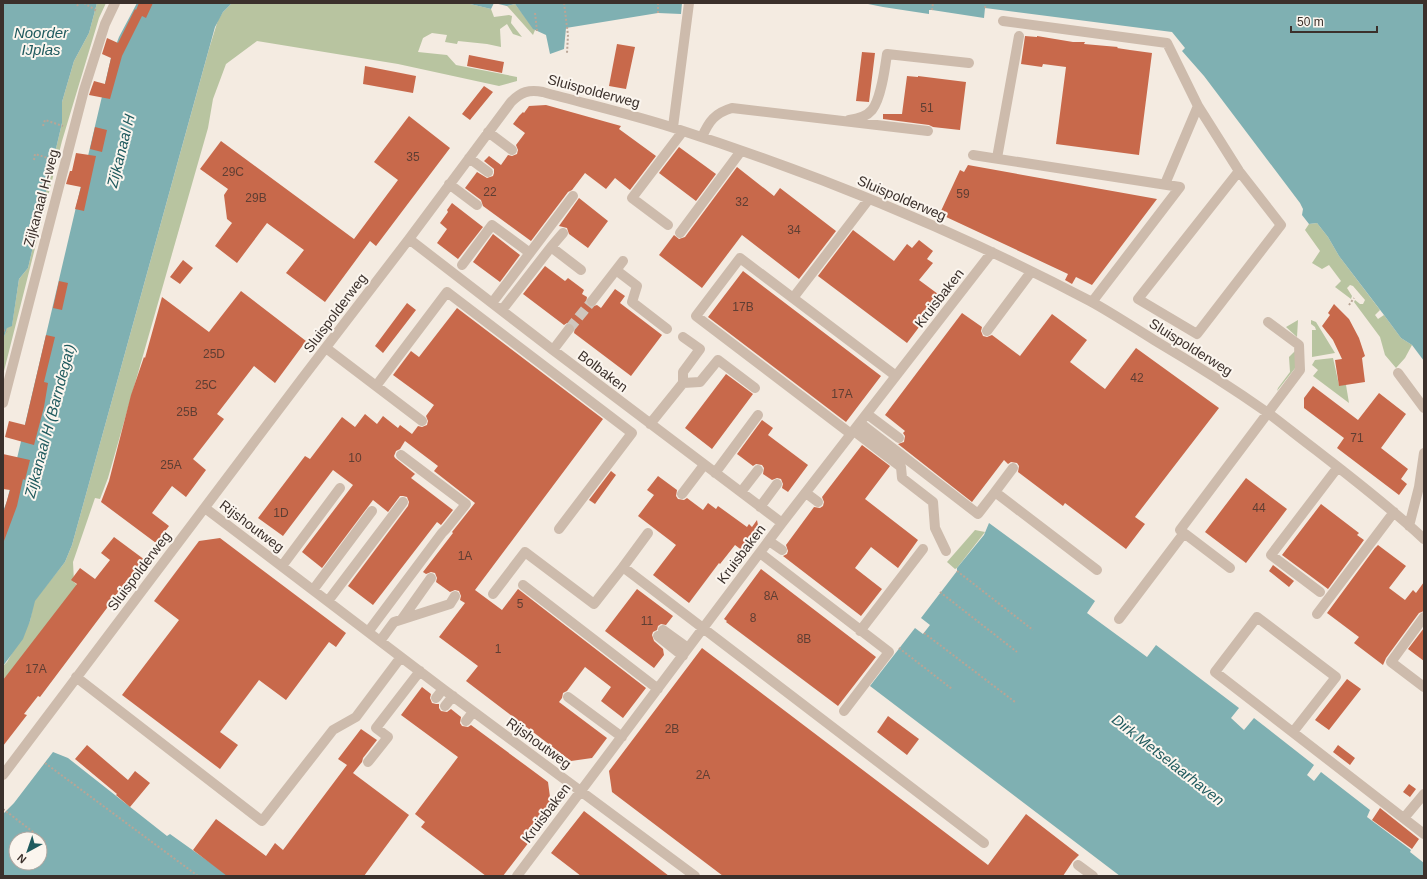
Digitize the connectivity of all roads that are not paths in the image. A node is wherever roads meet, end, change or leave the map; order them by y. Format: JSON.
{"nodes":[{"id":1,"x":115,"y":3,"type":"edge"},
{"id":2,"x":689,"y":3,"type":"edge"},
{"id":3,"x":1003,"y":21,"type":"dead end"},
{"id":4,"x":1020,"y":36,"type":"dead end"},
{"id":5,"x":969,"y":63,"type":"dead end"},
{"id":6,"x":1198,"y":106,"type":"junction"},
{"id":7,"x":845,"y":121,"type":"junction"},
{"id":8,"x":673,"y":127,"type":"junction"},
{"id":9,"x":683,"y":131,"type":"junction"},
{"id":10,"x":928,"y":131,"type":"dead end"},
{"id":11,"x":488,"y":132,"type":"junction"},
{"id":12,"x":702,"y":137,"type":"junction"},
{"id":13,"x":512,"y":150,"type":"dead end"},
{"id":14,"x":741,"y":151,"type":"junction"},
{"id":15,"x":973,"y":156,"type":"dead end"},
{"id":16,"x":469,"y":158,"type":"junction"},
{"id":17,"x":997,"y":158,"type":"junction"},
{"id":18,"x":1239,"y":171,"type":"junction"},
{"id":19,"x":488,"y":172,"type":"dead end"},
{"id":20,"x":449,"y":184,"type":"junction"},
{"id":21,"x":1165,"y":184,"type":"junction"},
{"id":22,"x":574,"y":196,"type":"dead end"},
{"id":23,"x":869,"y":199,"type":"junction"},
{"id":24,"x":477,"y":205,"type":"dead end"},
{"id":25,"x":668,"y":225,"type":"dead end"},
{"id":26,"x":562,"y":233,"type":"dead end"},
{"id":27,"x":680,"y":233,"type":"dead end"},
{"id":28,"x":409,"y":239,"type":"junction"},
{"id":29,"x":552,"y":247,"type":"junction"},
{"id":30,"x":992,"y":252,"type":"junction"},
{"id":31,"x":530,"y":253,"type":"junction"},
{"id":32,"x":623,"y":261,"type":"dead end"},
{"id":33,"x":462,"y":265,"type":"dead end"},
{"id":34,"x":581,"y":270,"type":"dead end"},
{"id":35,"x":616,"y":270,"type":"junction"},
{"id":36,"x":1031,"y":272,"type":"junction"},
{"id":37,"x":793,"y":298,"type":"junction"},
{"id":38,"x":592,"y":301,"type":"tunnel mouth"},
{"id":39,"x":1092,"y":302,"type":"junction"},
{"id":40,"x":492,"y":303,"type":"junction"},
{"id":41,"x":502,"y":310,"type":"junction"},
{"id":42,"x":1268,"y":322,"type":"dead end"},
{"id":43,"x":569,"y":329,"type":"tunnel mouth"},
{"id":44,"x":667,"y":329,"type":"dead end"},
{"id":45,"x":987,"y":331,"type":"dead end"},
{"id":46,"x":683,"y":337,"type":"dead end"},
{"id":47,"x":326,"y":348,"type":"junction"},
{"id":48,"x":553,"y":350,"type":"junction"},
{"id":49,"x":1398,"y":373,"type":"dead end"},
{"id":50,"x":896,"y":376,"type":"junction"},
{"id":51,"x":683,"y":383,"type":"junction"},
{"id":52,"x":376,"y":386,"type":"junction"},
{"id":53,"x":755,"y":388,"type":"dead end"},
{"id":54,"x":3,"y":403,"type":"edge"},
{"id":55,"x":1424,"y":408,"type":"edge"},
{"id":56,"x":867,"y":414,"type":"junction"},
{"id":57,"x":1268,"y":414,"type":"junction"},
{"id":58,"x":758,"y":416,"type":"dead end"},
{"id":59,"x":422,"y":421,"type":"dead end"},
{"id":60,"x":650,"y":424,"type":"junction"},
{"id":61,"x":855,"y":429,"type":"junction"},
{"id":62,"x":899,"y":438,"type":"dead end"},
{"id":63,"x":1424,"y":453,"type":"edge"},
{"id":64,"x":401,"y":455,"type":"dead end"},
{"id":65,"x":704,"y":464,"type":"junction"},
{"id":66,"x":1338,"y":467,"type":"junction"},
{"id":67,"x":1013,"y":468,"type":"dead end"},
{"id":68,"x":758,"y":470,"type":"dead end"},
{"id":69,"x":715,"y":473,"type":"junction"},
{"id":70,"x":777,"y":484,"type":"dead end"},
{"id":71,"x":340,"y":488,"type":"dead end"},
{"id":72,"x":741,"y":492,"type":"junction"},
{"id":73,"x":995,"y":492,"type":"junction"},
{"id":74,"x":806,"y":493,"type":"junction"},
{"id":75,"x":682,"y":494,"type":"dead end"},
{"id":76,"x":403,"y":502,"type":"dead end"},
{"id":77,"x":818,"y":502,"type":"dead end"},
{"id":78,"x":760,"y":507,"type":"junction"},
{"id":79,"x":205,"y":508,"type":"junction"},
{"id":80,"x":372,"y":511,"type":"dead end"},
{"id":81,"x":1394,"y":512,"type":"junction"},
{"id":82,"x":782,"y":523,"type":"junction"},
{"id":83,"x":1410,"y":526,"type":"junction"},
{"id":84,"x":559,"y":529,"type":"dead end"},
{"id":85,"x":648,"y":533,"type":"dead end"},
{"id":86,"x":1184,"y":533,"type":"junction"},
{"id":87,"x":1424,"y":539,"type":"edge"},
{"id":88,"x":769,"y":541,"type":"junction"},
{"id":89,"x":923,"y":549,"type":"dead end"},
{"id":90,"x":782,"y":550,"type":"dead end"},
{"id":91,"x":946,"y":552,"type":"dead end"},
{"id":92,"x":760,"y":554,"type":"junction"},
{"id":93,"x":282,"y":566,"type":"junction"},
{"id":94,"x":623,"y":567,"type":"junction"},
{"id":95,"x":1230,"y":568,"type":"dead end"},
{"id":96,"x":1097,"y":570,"type":"dead end"},
{"id":97,"x":431,"y":578,"type":"dead end"},
{"id":98,"x":523,"y":585,"type":"dead end"},
{"id":99,"x":313,"y":590,"type":"junction"},
{"id":100,"x":1320,"y":592,"type":"dead end"},
{"id":101,"x":493,"y":594,"type":"dead end"},
{"id":102,"x":455,"y":596,"type":"dead end"},
{"id":103,"x":328,"y":601,"type":"junction"},
{"id":104,"x":1317,"y":614,"type":"dead end"},
{"id":105,"x":1424,"y":617,"type":"edge"},
{"id":106,"x":402,"y":619,"type":"junction"},
{"id":107,"x":1119,"y":619,"type":"dead end"},
{"id":108,"x":704,"y":628,"type":"junction"},
{"id":109,"x":860,"y":630,"type":"junction"},
{"id":110,"x":368,"y":632,"type":"junction"},
{"id":111,"x":660,"y":633,"type":"dead end"},
{"id":112,"x":380,"y":641,"type":"junction"},
{"id":113,"x":686,"y":652,"type":"junction"},
{"id":114,"x":401,"y":657,"type":"junction"},
{"id":115,"x":420,"y":671,"type":"junction"},
{"id":116,"x":76,"y":677,"type":"junction"},
{"id":117,"x":1424,"y":687,"type":"edge"},
{"id":118,"x":658,"y":688,"type":"junction"},
{"id":119,"x":443,"y":689,"type":"junction"},
{"id":120,"x":453,"y":696,"type":"junction"},
{"id":121,"x":568,"y":697,"type":"dead end"},
{"id":122,"x":436,"y":698,"type":"dead end"},
{"id":123,"x":445,"y":706,"type":"dead end"},
{"id":124,"x":844,"y":711,"type":"dead end"},
{"id":125,"x":473,"y":712,"type":"junction"},
{"id":126,"x":466,"y":721,"type":"dead end"},
{"id":127,"x":1294,"y":732,"type":"junction"},
{"id":128,"x":622,"y":737,"type":"junction"},
{"id":129,"x":368,"y":762,"type":"dead end"},
{"id":130,"x":3,"y":775,"type":"edge"},
{"id":131,"x":580,"y":790,"type":"junction"},
{"id":132,"x":1424,"y":794,"type":"edge"},
{"id":133,"x":1404,"y":818,"type":"junction"},
{"id":134,"x":1424,"y":834,"type":"edge"},
{"id":135,"x":984,"y":843,"type":"dead end"},
{"id":136,"x":1078,"y":865,"type":"dead end"},
{"id":137,"x":517,"y":876,"type":"edge"},
{"id":138,"x":695,"y":876,"type":"edge"},
{"id":139,"x":1093,"y":876,"type":"edge"}],
"edges":[{"from":1,"to":54,"type":"street","name":"Zijkanaal H-weg"},
{"from":2,"to":8,"type":"street"},
{"from":3,"to":6,"type":"street"},
{"from":4,"to":17,"type":"street"},
{"from":5,"to":7,"type":"street"},
{"from":6,"to":18,"type":"street"},
{"from":6,"to":21,"type":"street"},
{"from":7,"to":10,"type":"street"},
{"from":7,"to":12,"type":"street"},
{"from":8,"to":9,"type":"street","name":"Sluispolderweg"},
{"from":8,"to":11,"type":"street","name":"Sluispolderweg"},
{"from":9,"to":12,"type":"street","name":"Sluispolderweg"},
{"from":9,"to":25,"type":"street"},
{"from":11,"to":13,"type":"street"},
{"from":11,"to":16,"type":"street","name":"Sluispolderweg"},
{"from":12,"to":14,"type":"street","name":"Sluispolderweg"},
{"from":14,"to":23,"type":"street","name":"Sluispolderweg"},
{"from":14,"to":27,"type":"street"},
{"from":15,"to":17,"type":"street"},
{"from":16,"to":19,"type":"street"},
{"from":16,"to":20,"type":"street","name":"Sluispolderweg"},
{"from":17,"to":21,"type":"street"},
{"from":18,"to":18,"type":"street"},
{"from":20,"to":24,"type":"street"},
{"from":20,"to":28,"type":"street","name":"Sluispolderweg"},
{"from":21,"to":39,"type":"street"},
{"from":22,"to":31,"type":"street"},
{"from":23,"to":30,"type":"street","name":"Sluispolderweg"},
{"from":23,"to":37,"type":"street"},
{"from":26,"to":29,"type":"street"},
{"from":28,"to":40,"type":"street","name":"Bolbaken"},
{"from":28,"to":47,"type":"street","name":"Sluispolderweg"},
{"from":29,"to":34,"type":"street"},
{"from":29,"to":41,"type":"street"},
{"from":30,"to":36,"type":"street","name":"Sluispolderweg"},
{"from":30,"to":50,"type":"street","name":"Kruisbaken"},
{"from":31,"to":33,"type":"street"},
{"from":31,"to":40,"type":"street"},
{"from":32,"to":35,"type":"street"},
{"from":35,"to":38,"type":"street"},
{"from":35,"to":44,"type":"street"},
{"from":36,"to":39,"type":"street","name":"Sluispolderweg"},
{"from":36,"to":45,"type":"street"},
{"from":37,"to":50,"type":"street"},
{"from":37,"to":61,"type":"street"},
{"from":39,"to":57,"type":"street","name":"Sluispolderweg"},
{"from":40,"to":41,"type":"street","name":"Bolbaken"},
{"from":41,"to":48,"type":"street","name":"Bolbaken"},
{"from":42,"to":57,"type":"street"},
{"from":43,"to":48,"type":"street"},
{"from":46,"to":51,"type":"street"},
{"from":47,"to":52,"type":"street"},
{"from":47,"to":79,"type":"street","name":"Sluispolderweg"},
{"from":48,"to":60,"type":"street","name":"Bolbaken"},
{"from":49,"to":55,"type":"street"},
{"from":50,"to":56,"type":"street","name":"Kruisbaken"},
{"from":51,"to":53,"type":"street"},
{"from":51,"to":60,"type":"street"},
{"from":52,"to":59,"type":"street"},
{"from":52,"to":84,"type":"street"},
{"from":56,"to":61,"type":"street","name":"Kruisbaken"},
{"from":56,"to":62,"type":"street"},
{"from":57,"to":66,"type":"street","name":"Sluispolderweg"},
{"from":57,"to":86,"type":"street"},
{"from":58,"to":69,"type":"street"},
{"from":60,"to":65,"type":"street","name":"Bolbaken"},
{"from":61,"to":73,"type":"street"},
{"from":61,"to":74,"type":"street","name":"Kruisbaken"},
{"from":61,"to":91,"type":"street"},
{"from":63,"to":83,"type":"street"},
{"from":64,"to":110,"type":"street"},
{"from":65,"to":69,"type":"street","name":"Bolbaken"},
{"from":65,"to":75,"type":"street"},
{"from":66,"to":81,"type":"street","name":"Sluispolderweg"},
{"from":66,"to":100,"type":"street"},
{"from":67,"to":73,"type":"street"},
{"from":68,"to":72,"type":"street"},
{"from":69,"to":72,"type":"street","name":"Bolbaken"},
{"from":70,"to":78,"type":"street"},
{"from":71,"to":93,"type":"street","name":"Rijshoutweg"},
{"from":72,"to":78,"type":"street","name":"Bolbaken"},
{"from":73,"to":96,"type":"street"},
{"from":74,"to":77,"type":"street"},
{"from":74,"to":82,"type":"street","name":"Kruisbaken"},
{"from":76,"to":103,"type":"street"},
{"from":78,"to":82,"type":"street","name":"Bolbaken"},
{"from":79,"to":93,"type":"street","name":"Rijshoutweg"},
{"from":79,"to":116,"type":"street","name":"Sluispolderweg"},
{"from":80,"to":99,"type":"street"},
{"from":81,"to":83,"type":"street","name":"Sluispolderweg"},
{"from":81,"to":104,"type":"street"},
{"from":82,"to":88,"type":"street","name":"Kruisbaken"},
{"from":83,"to":87,"type":"street","name":"Sluispolderweg"},
{"from":85,"to":94,"type":"street"},
{"from":86,"to":95,"type":"street"},
{"from":86,"to":107,"type":"street"},
{"from":88,"to":90,"type":"street"},
{"from":88,"to":92,"type":"street","name":"Kruisbaken"},
{"from":89,"to":109,"type":"street"},
{"from":92,"to":108,"type":"street","name":"Kruisbaken"},
{"from":92,"to":109,"type":"street"},
{"from":93,"to":99,"type":"street","name":"Rijshoutweg"},
{"from":94,"to":101,"type":"street"},
{"from":94,"to":108,"type":"street"},
{"from":97,"to":106,"type":"street"},
{"from":98,"to":118,"type":"street"},
{"from":99,"to":103,"type":"street","name":"Rijshoutweg"},
{"from":102,"to":106,"type":"street"},
{"from":103,"to":110,"type":"street","name":"Rijshoutweg"},
{"from":105,"to":117,"type":"street"},
{"from":106,"to":112,"type":"street"},
{"from":108,"to":113,"type":"street","name":"Kruisbaken"},
{"from":108,"to":135,"type":"street"},
{"from":109,"to":124,"type":"street"},
{"from":110,"to":112,"type":"street","name":"Rijshoutweg"},
{"from":111,"to":113,"type":"street"},
{"from":112,"to":114,"type":"street","name":"Rijshoutweg"},
{"from":113,"to":118,"type":"street","name":"Kruisbaken"},
{"from":114,"to":115,"type":"street","name":"Rijshoutweg"},
{"from":114,"to":116,"type":"street"},
{"from":115,"to":119,"type":"street","name":"Rijshoutweg"},
{"from":115,"to":129,"type":"street"},
{"from":116,"to":130,"type":"street","name":"Sluispolderweg"},
{"from":118,"to":128,"type":"street","name":"Kruisbaken"},
{"from":119,"to":120,"type":"street","name":"Rijshoutweg"},
{"from":119,"to":122,"type":"street"},
{"from":120,"to":123,"type":"street"},
{"from":120,"to":125,"type":"street","name":"Rijshoutweg"},
{"from":121,"to":128,"type":"street"},
{"from":125,"to":126,"type":"street"},
{"from":125,"to":131,"type":"street","name":"Rijshoutweg"},
{"from":127,"to":127,"type":"street"},
{"from":127,"to":133,"type":"street"},
{"from":128,"to":131,"type":"street","name":"Kruisbaken"},
{"from":131,"to":137,"type":"street","name":"Kruisbaken"},
{"from":131,"to":138,"type":"street","name":"Rijshoutweg"},
{"from":132,"to":133,"type":"street"},
{"from":133,"to":134,"type":"street"},
{"from":136,"to":139,"type":"street"}]}
